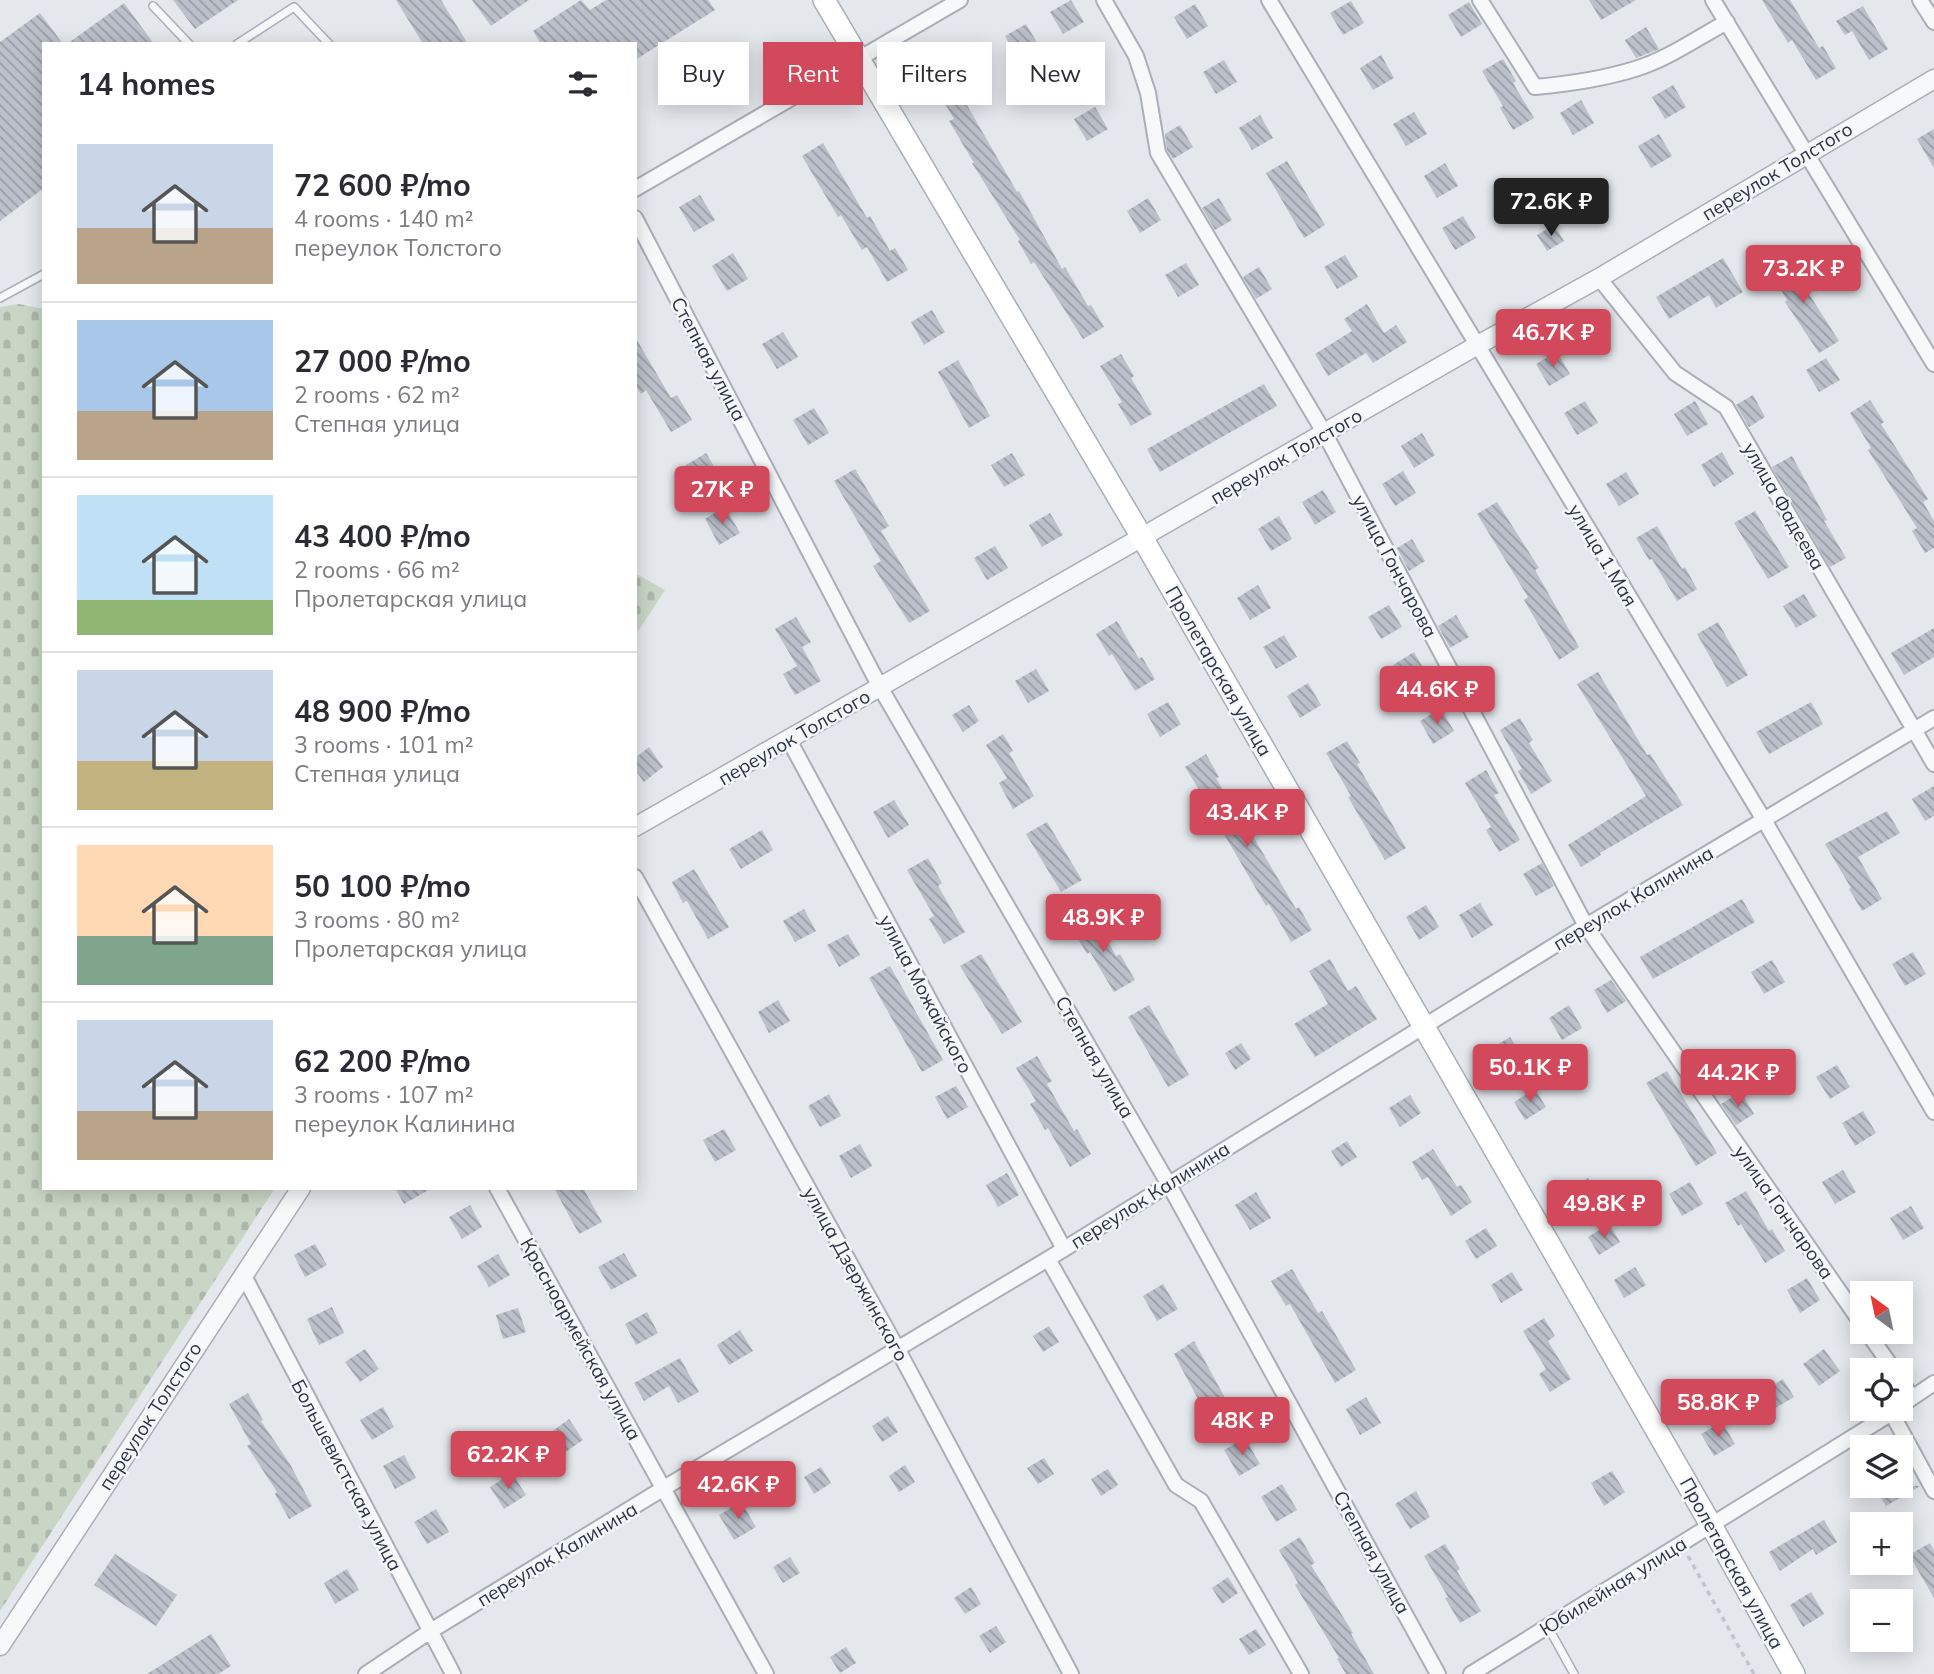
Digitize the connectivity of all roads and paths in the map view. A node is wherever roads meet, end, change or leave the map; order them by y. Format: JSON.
{"nodes":[{"id":1,"x":824,"y":0,"type":"edge"},
{"id":2,"x":960,"y":0,"type":"edge"},
{"id":3,"x":1104,"y":0,"type":"edge"},
{"id":4,"x":1269,"y":0,"type":"edge"},
{"id":5,"x":1480,"y":0,"type":"edge"},
{"id":6,"x":1713,"y":0,"type":"edge"},
{"id":7,"x":1920,"y":0,"type":"edge"},
{"id":8,"x":153,"y":6,"type":"dead end"},
{"id":9,"x":1727,"y":22,"type":"junction"},
{"id":10,"x":1934,"y":22,"type":"edge"},
{"id":11,"x":187,"y":42,"type":"edge"},
{"id":12,"x":240,"y":42,"type":"edge"},
{"id":13,"x":326,"y":42,"type":"edge"},
{"id":14,"x":850,"y":42,"type":"edge"},
{"id":15,"x":863,"y":57,"type":"edge"},
{"id":16,"x":863,"y":64,"type":"edge"},
{"id":17,"x":1934,"y":79,"type":"edge"},
{"id":18,"x":780,"y":105,"type":"edge"},
{"id":19,"x":1806,"y":153,"type":"junction"},
{"id":20,"x":637,"y":188,"type":"edge"},
{"id":21,"x":637,"y":222,"type":"edge"},
{"id":22,"x":42,"y":275,"type":"edge"},
{"id":23,"x":1599,"y":278,"type":"junction"},
{"id":24,"x":0,"y":298,"type":"edge"},
{"id":25,"x":1476,"y":346,"type":"junction"},
{"id":26,"x":1934,"y":364,"type":"edge"},
{"id":27,"x":1325,"y":435,"type":"junction"},
{"id":28,"x":1143,"y":538,"type":"junction"},
{"id":29,"x":880,"y":687,"type":"junction"},
{"id":30,"x":1934,"y":718,"type":"edge"},
{"id":31,"x":1914,"y":730,"type":"junction"},
{"id":32,"x":789,"y":740,"type":"junction"},
{"id":33,"x":1934,"y":764,"type":"edge"},
{"id":34,"x":1764,"y":820,"type":"junction"},
{"id":35,"x":637,"y":826,"type":"edge"},
{"id":36,"x":637,"y":881,"type":"edge"},
{"id":37,"x":1586,"y":926,"type":"junction"},
{"id":38,"x":1424,"y":1025,"type":"junction"},
{"id":39,"x":1934,"y":1112,"type":"edge"},
{"id":40,"x":1168,"y":1184,"type":"junction"},
{"id":41,"x":300,"y":1190,"type":"edge"},
{"id":42,"x":498,"y":1190,"type":"edge"},
{"id":43,"x":1064,"y":1249,"type":"junction"},
{"id":44,"x":1048,"y":1259,"type":"junction"},
{"id":45,"x":243,"y":1274,"type":"junction"},
{"id":46,"x":1850,"y":1307,"type":"edge"},
{"id":47,"x":897,"y":1348,"type":"junction"},
{"id":48,"x":1934,"y":1383,"type":"edge"},
{"id":49,"x":1913,"y":1398,"type":"edge"},
{"id":50,"x":1877,"y":1421,"type":"edge"},
{"id":51,"x":1907,"y":1421,"type":"edge"},
{"id":52,"x":664,"y":1488,"type":"junction"},
{"id":53,"x":1934,"y":1491,"type":"edge"},
{"id":54,"x":1711,"y":1525,"type":"junction"},
{"id":55,"x":1687,"y":1554,"type":"dead end"},
{"id":56,"x":1548,"y":1627,"type":"junction"},
{"id":57,"x":429,"y":1632,"type":"junction"},
{"id":58,"x":0,"y":1646,"type":"edge"},
{"id":59,"x":366,"y":1674,"type":"edge"},
{"id":60,"x":453,"y":1674,"type":"edge"},
{"id":61,"x":766,"y":1674,"type":"edge"},
{"id":62,"x":1071,"y":1674,"type":"edge"},
{"id":63,"x":1301,"y":1674,"type":"edge"},
{"id":64,"x":1438,"y":1674,"type":"edge"},
{"id":65,"x":1471,"y":1674,"type":"edge"},
{"id":66,"x":1574,"y":1674,"type":"edge"},
{"id":67,"x":1754,"y":1674,"type":"edge"},
{"id":68,"x":1794,"y":1674,"type":"edge"}],
"edges":[{"from":1,"to":14,"type":"main road","name":"Пролетарская улица"},
{"from":2,"to":15,"type":"street"},
{"from":3,"to":27,"type":"street","name":"улица Гончарова"},
{"from":4,"to":25,"type":"street","name":"улица 1 Мая"},
{"from":5,"to":9,"type":"street"},
{"from":6,"to":9,"type":"street"},
{"from":7,"to":10,"type":"street"},
{"from":8,"to":11,"type":"lane"},
{"from":9,"to":19,"type":"street"},
{"from":12,"to":13,"type":"lane"},
{"from":16,"to":28,"type":"main road","name":"Пролетарская улица"},
{"from":17,"to":19,"type":"street","name":"переулок Толстого"},
{"from":18,"to":20,"type":"street"},
{"from":19,"to":23,"type":"street","name":"переулок Толстого"},
{"from":19,"to":26,"type":"street"},
{"from":21,"to":29,"type":"street","name":"Степная улица"},
{"from":22,"to":24,"type":"lane"},
{"from":23,"to":25,"type":"street","name":"переулок Толстого"},
{"from":23,"to":31,"type":"street","name":"улица Фадеева"},
{"from":25,"to":27,"type":"street","name":"переулок Толстого"},
{"from":25,"to":34,"type":"street","name":"улица 1 Мая"},
{"from":27,"to":28,"type":"street","name":"переулок Толстого"},
{"from":27,"to":37,"type":"street","name":"улица Гончарова"},
{"from":28,"to":29,"type":"street","name":"переулок Толстого"},
{"from":28,"to":38,"type":"main road","name":"Пролетарская улица"},
{"from":29,"to":32,"type":"street","name":"переулок Толстого"},
{"from":29,"to":40,"type":"street","name":"Степная улица"},
{"from":30,"to":31,"type":"street","name":"переулок Калинина"},
{"from":31,"to":33,"type":"street","name":"улица Фадеева"},
{"from":31,"to":34,"type":"street","name":"переулок Калинина"},
{"from":32,"to":35,"type":"street","name":"переулок Толстого"},
{"from":32,"to":43,"type":"street","name":"улица Можайского"},
{"from":34,"to":37,"type":"street","name":"переулок Калинина"},
{"from":34,"to":39,"type":"street","name":"улица 1 Мая"},
{"from":36,"to":47,"type":"street","name":"улица Дзержинского"},
{"from":37,"to":38,"type":"street","name":"переулок Калинина"},
{"from":37,"to":46,"type":"street","name":"улица Гончарова"},
{"from":38,"to":40,"type":"street","name":"переулок Калинина"},
{"from":38,"to":54,"type":"main road","name":"Пролетарская улица"},
{"from":40,"to":43,"type":"street","name":"переулок Калинина"},
{"from":40,"to":64,"type":"street","name":"Степная улица"},
{"from":41,"to":45,"type":"street","name":"переулок Толстого"},
{"from":42,"to":52,"type":"street","name":"Красноармейская улица"},
{"from":43,"to":44,"type":"street","name":"переулок Калинина"},
{"from":44,"to":47,"type":"street","name":"переулок Калинина"},
{"from":44,"to":63,"type":"street"},
{"from":45,"to":57,"type":"street","name":"Большевистская улица"},
{"from":45,"to":58,"type":"street","name":"переулок Толстого"},
{"from":47,"to":52,"type":"street","name":"переулок Калинина"},
{"from":47,"to":62,"type":"street","name":"улица Дзержинского"},
{"from":48,"to":49,"type":"street","name":"Юбилейная улица"},
{"from":50,"to":54,"type":"street","name":"Юбилейная улица"},
{"from":51,"to":53,"type":"street"},
{"from":52,"to":57,"type":"street","name":"переулок Калинина"},
{"from":52,"to":61,"type":"street","name":"Красноармейская улица"},
{"from":54,"to":56,"type":"street","name":"Юбилейная улица"},
{"from":54,"to":68,"type":"main road","name":"Пролетарская улица"},
{"from":55,"to":67,"type":"path"},
{"from":56,"to":65,"type":"street","name":"Юбилейная улица"},
{"from":56,"to":66,"type":"lane"},
{"from":57,"to":59,"type":"street","name":"переулок Калинина"},
{"from":57,"to":60,"type":"street","name":"Большевистская улица"}]}
